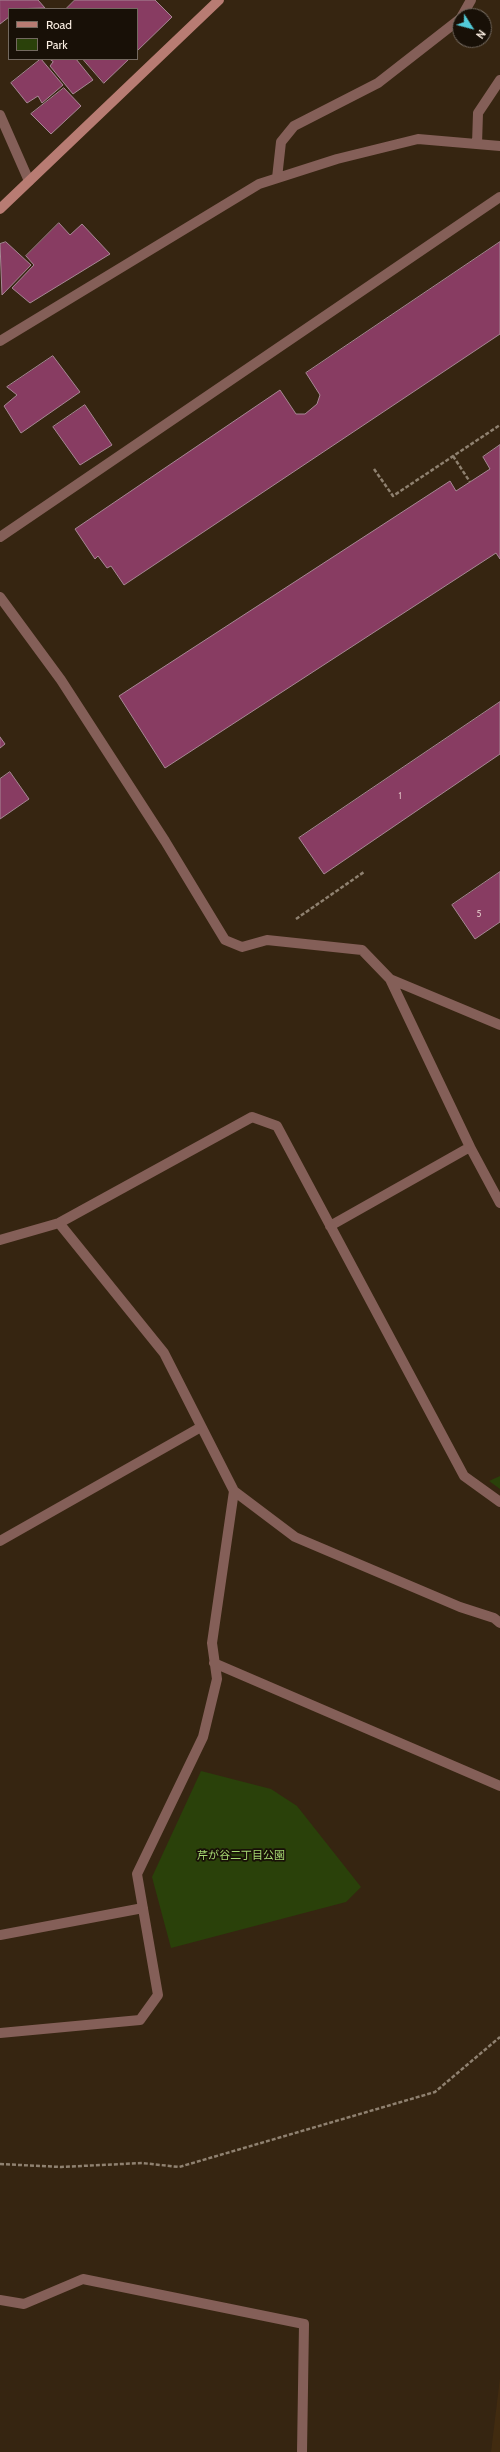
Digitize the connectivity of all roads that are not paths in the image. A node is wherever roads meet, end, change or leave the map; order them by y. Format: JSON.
{"nodes":[{"id":1,"x":219,"y":0,"type":"edge"},
{"id":2,"x":452,"y":25,"type":"edge"},
{"id":3,"x":500,"y":80,"type":"edge"},
{"id":4,"x":0,"y":115,"type":"edge"},
{"id":5,"x":477,"y":144,"type":"junction"},
{"id":6,"x":500,"y":146,"type":"edge"},
{"id":7,"x":277,"y":178,"type":"junction"},
{"id":8,"x":29,"y":181,"type":"junction"},
{"id":9,"x":500,"y":197,"type":"edge"},
{"id":10,"x":0,"y":209,"type":"edge"},
{"id":11,"x":0,"y":341,"type":"edge"},
{"id":12,"x":0,"y":537,"type":"edge"},
{"id":13,"x":0,"y":597,"type":"edge"},
{"id":14,"x":390,"y":980,"type":"junction"},
{"id":15,"x":500,"y":1024,"type":"edge"},
{"id":16,"x":470,"y":1147,"type":"junction"},
{"id":17,"x":500,"y":1203,"type":"edge"},
{"id":18,"x":59,"y":1223,"type":"junction"},
{"id":19,"x":330,"y":1226,"type":"junction"},
{"id":20,"x":0,"y":1240,"type":"edge"},
{"id":21,"x":201,"y":1427,"type":"junction"},
{"id":22,"x":234,"y":1491,"type":"junction"},
{"id":23,"x":500,"y":1502,"type":"edge"},
{"id":24,"x":0,"y":1540,"type":"edge"},
{"id":25,"x":500,"y":1623,"type":"edge"},
{"id":26,"x":214,"y":1663,"type":"junction"},
{"id":27,"x":500,"y":1786,"type":"edge"},
{"id":28,"x":143,"y":1908,"type":"junction"},
{"id":29,"x":0,"y":1935,"type":"edge"},
{"id":30,"x":0,"y":2033,"type":"edge"},
{"id":31,"x":0,"y":2300,"type":"edge"},
{"id":32,"x":302,"y":2452,"type":"edge"}],
"edges":[{"from":1,"to":8,"type":"street"},
{"from":2,"to":7,"type":"street"},
{"from":3,"to":5,"type":"street"},
{"from":4,"to":8,"type":"street"},
{"from":5,"to":6,"type":"street"},
{"from":5,"to":7,"type":"street"},
{"from":7,"to":11,"type":"street"},
{"from":8,"to":10,"type":"street"},
{"from":9,"to":12,"type":"street"},
{"from":13,"to":14,"type":"street"},
{"from":14,"to":15,"type":"street"},
{"from":14,"to":16,"type":"street"},
{"from":16,"to":17,"type":"street"},
{"from":16,"to":19,"type":"street"},
{"from":18,"to":19,"type":"street"},
{"from":18,"to":20,"type":"street"},
{"from":18,"to":21,"type":"street"},
{"from":19,"to":23,"type":"street"},
{"from":21,"to":22,"type":"street"},
{"from":21,"to":24,"type":"street"},
{"from":22,"to":25,"type":"street"},
{"from":22,"to":26,"type":"street"},
{"from":26,"to":27,"type":"street"},
{"from":26,"to":28,"type":"street"},
{"from":28,"to":29,"type":"street"},
{"from":28,"to":30,"type":"street"},
{"from":31,"to":32,"type":"street"}]}
